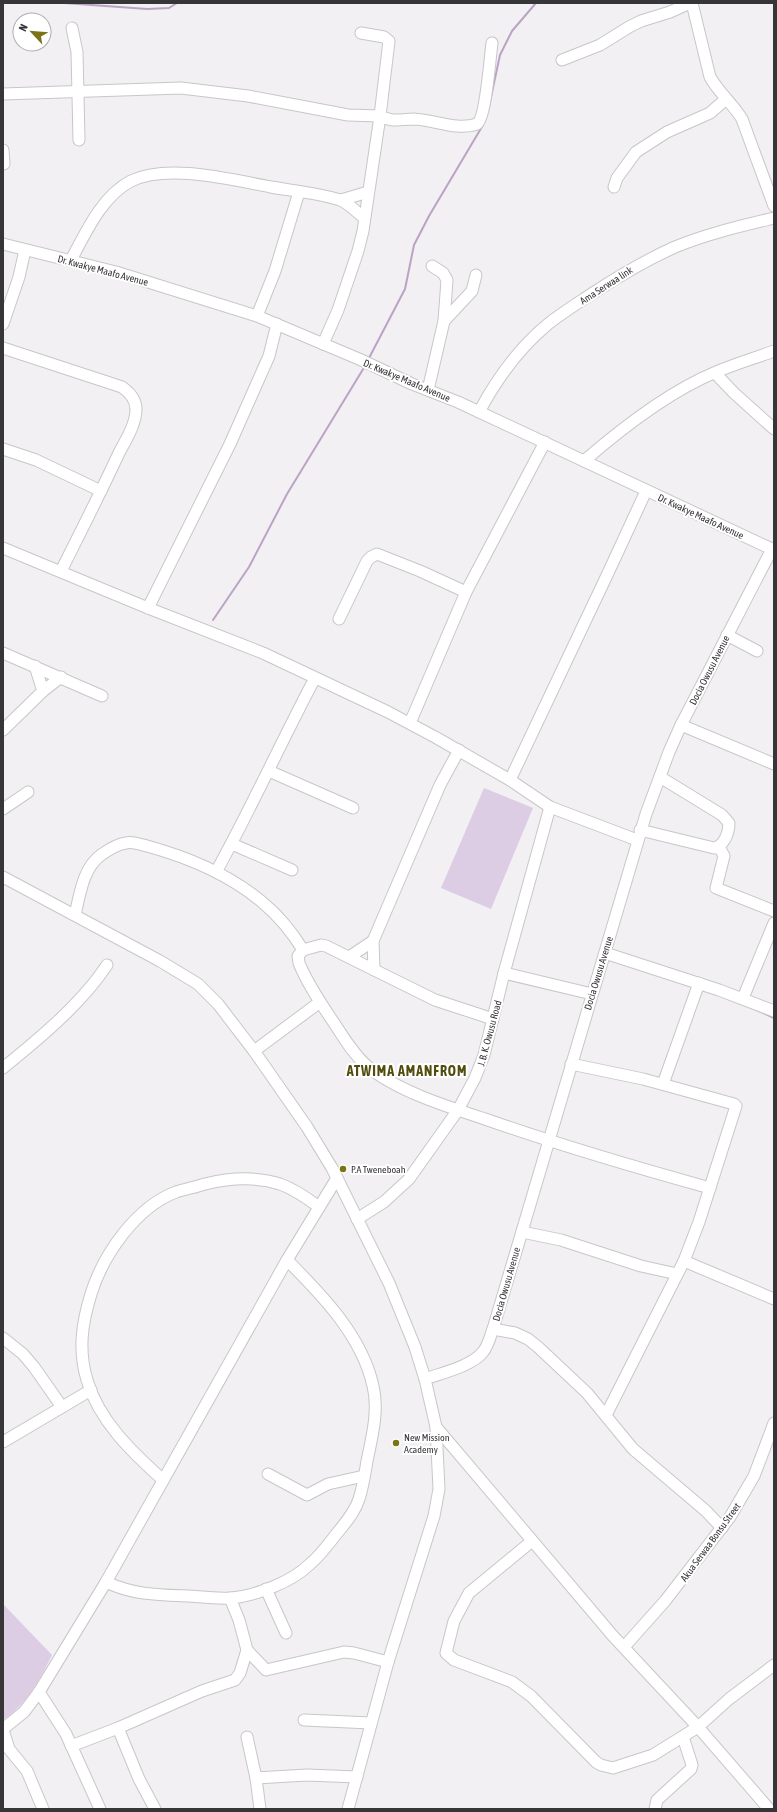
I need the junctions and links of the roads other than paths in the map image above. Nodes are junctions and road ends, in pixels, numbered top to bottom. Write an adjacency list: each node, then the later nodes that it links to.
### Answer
1 (691, 3): 5 (street); 8 (street)
2 (72, 28): 6 (street)
3 (361, 33): 9 (street)
4 (492, 43): 9 (street)
5 (562, 60)
6 (79, 90): 7 (street); 9 (street); 10 (street)
7 (3, 94)
8 (726, 99): 13 (street); 17 (street)
9 (380, 116): 15 (street)
10 (79, 140)
11 (3, 150): 12 (street)
12 (4, 164)
13 (614, 187)
14 (299, 192): 16 (street); 22 (street); 25 (street)
15 (368, 192): 16 (street); 18 (street)
16 (341, 200): 18 (street)
17 (774, 206)
18 (364, 218): 29 (street)
19 (774, 218): 34 (street, Ama Serwaa link)
20 (3, 244): 21 (street, Dr. Kwakye Maafo Avenue)
21 (25, 250): 22 (street, Dr. Kwakye Maafo Avenue); 27 (street)
22 (71, 260): 25 (street, Dr. Kwakye Maafo Avenue)
23 (432, 266): 26 (street)
24 (476, 276): 26 (street)
25 (257, 316): 28 (street, Dr. Kwakye Maafo Avenue)
26 (444, 321): 33 (street)
27 (3, 324)
28 (277, 324): 29 (street, Dr. Kwakye Maafo Avenue); 45 (street)
29 (323, 344): 33 (street, Dr. Kwakye Maafo Avenue)
30 (3, 348): 39 (street)
31 (774, 352): 32 (street)
32 (715, 372): 35 (street); 38 (street)
33 (428, 390): 34 (street, Dr. Kwakye Maafo Avenue)
34 (479, 412): 36 (street, Dr. Kwakye Maafo Avenue)
35 (774, 429)
36 (545, 442): 38 (street, Dr. Kwakye Maafo Avenue); 44 (street)
37 (3, 449): 39 (street)
38 (584, 461): 40 (street, Dr. Kwakye Maafo Avenue)
39 (101, 491): 43 (street)
40 (646, 491): 42 (street, Dr. Kwakye Maafo Avenue); 62 (street)
41 (3, 548): 43 (street)
42 (773, 549): 47 (street, Docia Owusu Avenue)
43 (61, 572): 45 (street)
44 (466, 592): 46 (street); 55 (street)
45 (148, 608): 52 (street)
46 (339, 619)
47 (727, 635): 48 (street); 56 (street, Docia Owusu Avenue)
48 (757, 651)
49 (3, 652): 50 (street)
50 (35, 666): 51 (street); 53 (street)
51 (60, 677): 53 (street); 54 (street)
52 (315, 678): 55 (street); 60 (street)
53 (43, 691): 57 (street)
54 (102, 696)
55 (410, 723): 58 (street)
56 (680, 725): 59 (street); 61 (street, Docia Owusu Avenue)
57 (3, 730)
58 (458, 750): 62 (street); 76 (street)
59 (774, 764)
60 (269, 771): 65 (street); 68 (street)
61 (660, 777): 67 (street, Docia Owusu Avenue); 69 (street)
62 (510, 780): 64 (street)
63 (28, 792): 66 (street)
64 (550, 807): 67 (street); 82 (street, J. B. K. Owusu Road)
65 (353, 808)
66 (3, 809)
67 (639, 835): 69 (street); 78 (street, Docia Owusu Avenue)
68 (232, 844): 70 (street); 71 (street)
69 (720, 846): 73 (street)
70 (292, 870)
71 (216, 872): 74 (street); 77 (street)
72 (3, 877): 74 (street)
73 (774, 911)
74 (75, 915): 89 (street)
75 (774, 922): 85 (street)
76 (373, 941): 79 (street); 81 (street)
77 (303, 950): 79 (street); 86 (street)
78 (605, 953): 83 (street); 84 (street, Docia Owusu Avenue)
79 (349, 957): 81 (street)
80 (107, 965): 91 (street)
81 (374, 970): 88 (street)
82 (504, 973): 84 (street); 88 (street, J. B. K. Owusu Road)
83 (699, 983): 85 (street); 92 (street)
84 (592, 994): 90 (street, Docia Owusu Avenue)
85 (743, 998): 87 (street)
86 (320, 1002): 89 (street); 93 (street)
87 (774, 1011)
88 (493, 1019): 93 (street, J. B. K. Owusu Road)
89 (254, 1051): 95 (street)
90 (571, 1064): 92 (street); 94 (street, Docia Owusu Avenue)
91 (3, 1068)
92 (663, 1084): 96 (street)
93 (458, 1110): 94 (street); 98 (street, J. B. K. Owusu Road)
94 (549, 1141): 96 (street); 99 (street, Docia Owusu Avenue)
95 (337, 1178): 97 (street); 98 (street)
96 (710, 1188): 101 (street)
97 (319, 1206): 100 (street); 107 (street)
98 (357, 1219): 106 (street)
99 (522, 1232): 102 (street); 104 (street, Docia Owusu Avenue)
100 (287, 1260): 114 (street); 115 (street)
101 (684, 1261): 102 (street); 103 (street)
102 (677, 1274): 109 (street)
103 (774, 1299)
104 (493, 1329): 106 (street, Docia Owusu Avenue); 109 (street)
105 (3, 1338): 108 (street)
106 (425, 1379): 111 (street)
107 (91, 1390): 108 (street); 115 (street)
108 (62, 1407): 112 (street)
109 (606, 1415): 116 (street)
110 (774, 1423): 116 (street, Akua Serwaa Bonsu Street)
111 (436, 1427): 117 (street); 124 (street)
112 (3, 1442)
113 (268, 1474): 114 (street)
114 (364, 1476): 119 (street)
115 (163, 1480): 118 (street)
116 (722, 1528): 122 (street, Akua Serwaa Bonsu Street)
117 (532, 1541): 122 (street); 133 (street)
118 (106, 1582): 120 (street); 126 (street)
119 (266, 1589): 120 (street); 121 (street)
120 (230, 1598): 123 (street)
121 (286, 1633)
122 (624, 1647): 129 (street)
123 (247, 1650): 124 (street); 130 (street)
124 (388, 1662): 128 (street)
125 (774, 1665): 129 (street)
126 (39, 1692): 131 (street); 134 (street)
127 (304, 1720): 128 (street)
128 (371, 1723): 135 (street)
129 (698, 1727): 133 (street); 143 (street)
130 (118, 1728): 134 (street); 139 (street)
131 (3, 1730): 137 (street)
132 (247, 1737): 136 (street)
133 (682, 1737): 142 (street)
134 (71, 1746): 138 (street)
135 (357, 1777): 136 (street); 141 (street)
136 (256, 1778): 140 (street)
137 (43, 1809)
138 (100, 1809)
139 (155, 1809)
140 (260, 1809)
141 (348, 1809)
142 (655, 1809)
143 (769, 1809)

